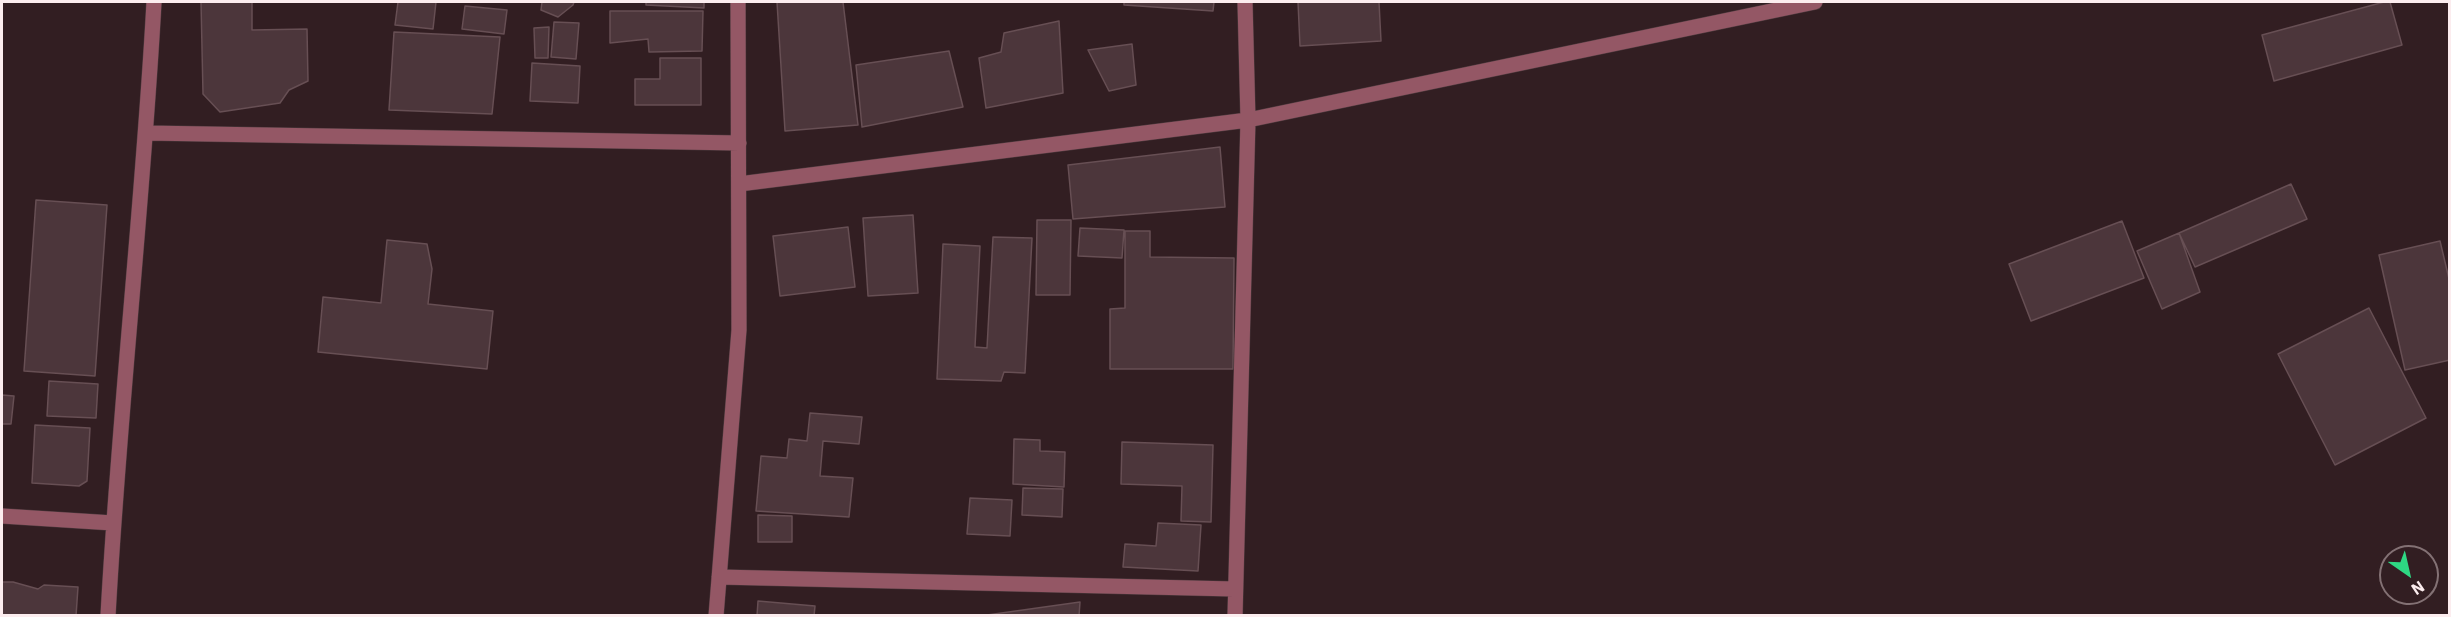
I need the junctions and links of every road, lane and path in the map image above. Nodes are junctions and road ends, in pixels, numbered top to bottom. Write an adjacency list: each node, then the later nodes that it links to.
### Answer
1 (154, 2): 6 (street)
2 (738, 2): 7 (street)
3 (1245, 2): 5 (street)
4 (1815, 2): 5 (street)
5 (1248, 120): 8 (street); 12 (street)
6 (147, 133): 7 (street); 10 (street)
7 (739, 143): 8 (street)
8 (739, 184): 11 (street)
9 (2, 516): 10 (street)
10 (113, 523): 13 (street)
11 (720, 577): 12 (street); 14 (street)
12 (1234, 589): 15 (street)
13 (108, 615)
14 (716, 615)
15 (1235, 615)

